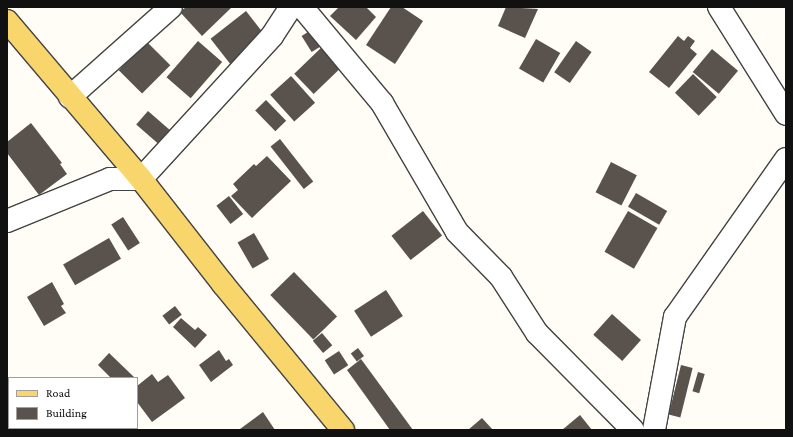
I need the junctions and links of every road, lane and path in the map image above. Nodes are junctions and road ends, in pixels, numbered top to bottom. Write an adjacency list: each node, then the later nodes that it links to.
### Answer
1 (171, 7): 6 (street)
2 (292, 7): 9 (street)
3 (302, 7): 14 (street)
4 (719, 7): 7 (street)
5 (7, 21): 6 (main road)
6 (70, 97): 9 (main road)
7 (786, 114)
8 (786, 159): 11 (street)
9 (142, 179): 12 (street); 13 (main road)
10 (786, 187): 11 (street)
11 (756, 200): 15 (street)
12 (7, 221)
13 (343, 430)
14 (633, 430)
15 (654, 430)

